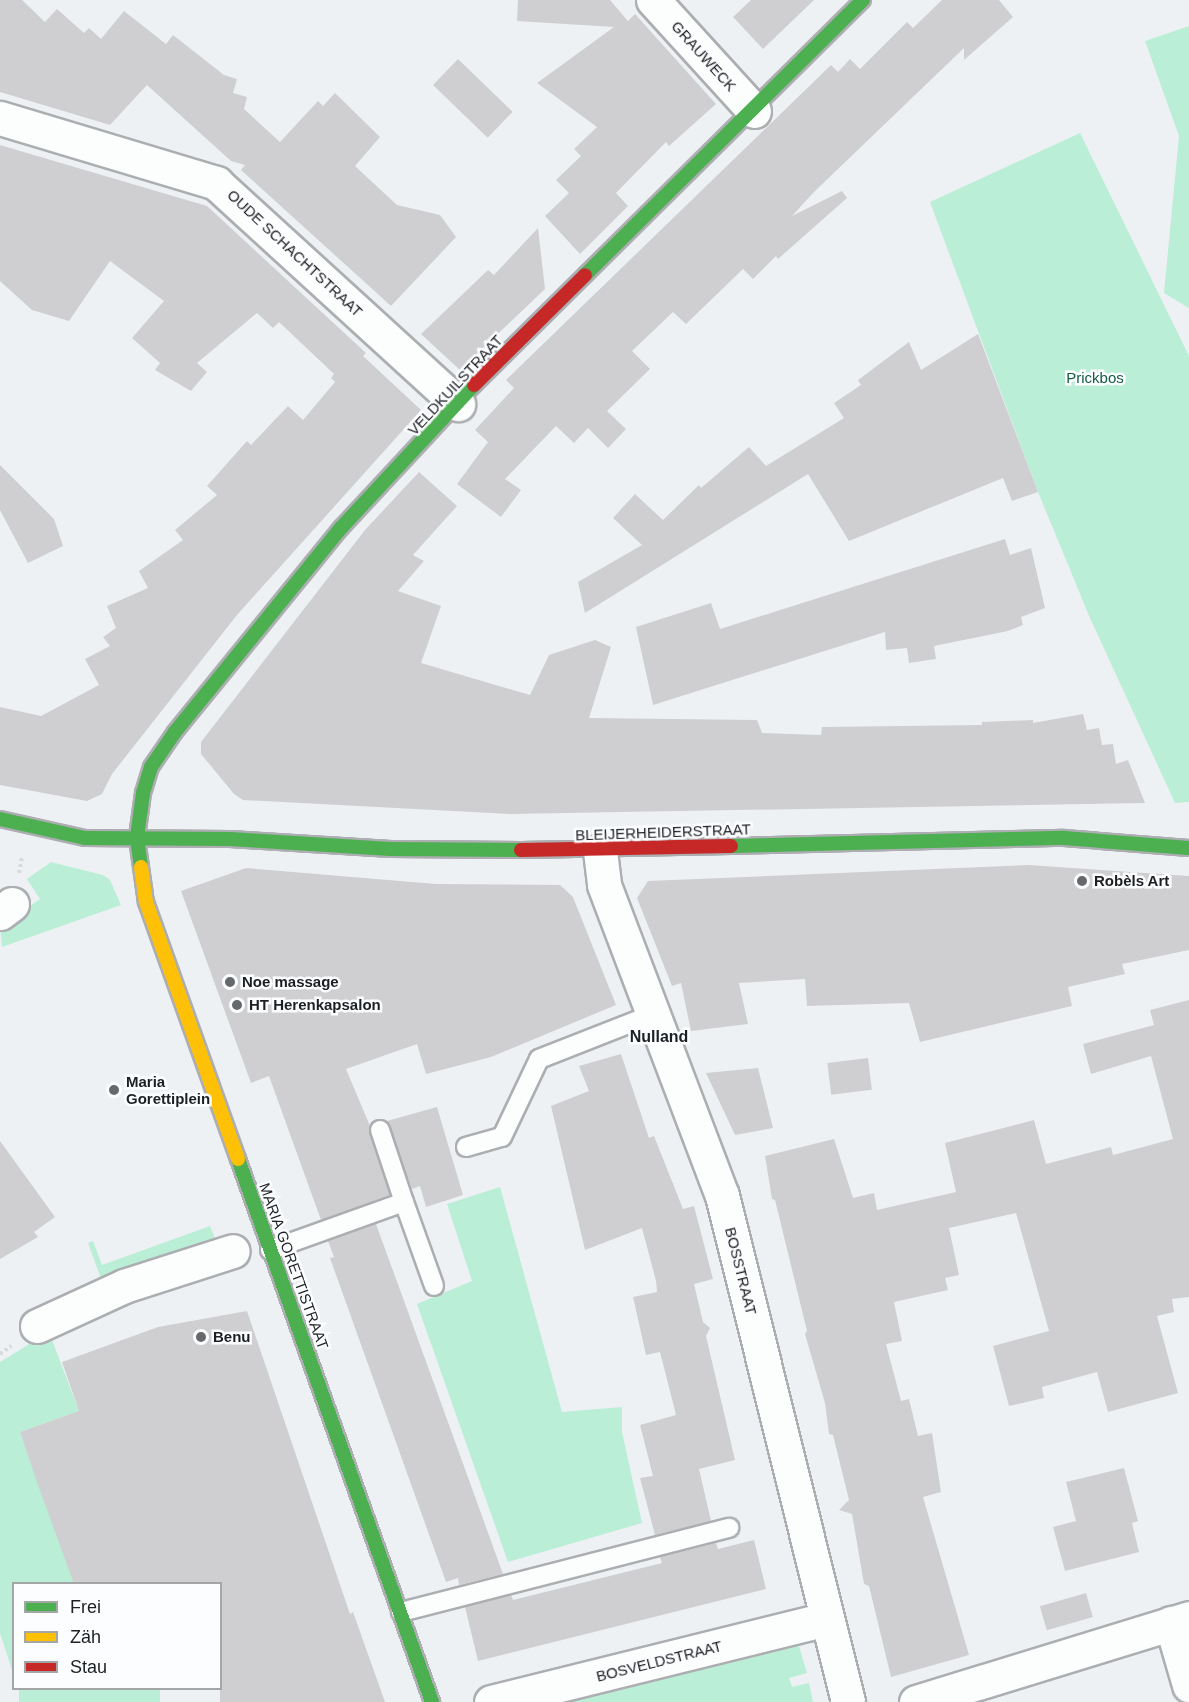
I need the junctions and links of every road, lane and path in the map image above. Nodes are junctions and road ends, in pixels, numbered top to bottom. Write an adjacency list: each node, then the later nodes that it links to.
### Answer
1 (653, 0): 3 (street, GRAUWECK)
2 (863, 0): 3 (street, VELDKUILSTRAAT)
3 (754, 111): 5 (street, VELDKUILSTRAAT)
4 (0, 118): 5 (street, OUDE SCHACHTSTRAAT)
5 (458, 404): 8 (street, VELDKUILSTRAAT)
6 (0, 819): 7 (street, BLEIJERHEIDERSTRAAT)
7 (29, 827): 8 (street, BLEIJERHEIDERSTRAAT); 11 (path)
8 (137, 837): 10 (street, BLEIJERHEIDERSTRAAT); 16 (street, MARIA GORETTISTRAAT)
9 (1189, 848): 10 (street, BLEIJERHEIDERSTRAAT)
10 (600, 851): 12 (street, BOSSTRAAT)
11 (6, 909)
12 (651, 1015): 14 (lane); 22 (street, BOSSTRAAT)
13 (380, 1130): 15 (lane)
14 (466, 1147)
15 (404, 1202): 16 (lane); 18 (lane)
16 (270, 1250): 21 (street, MARIA GORETTISTRAAT)
17 (233, 1251): 19 (street)
18 (434, 1286)
19 (37, 1326)
20 (729, 1528): 21 (lane)
21 (400, 1612): 25 (street, MARIA GORETTISTRAAT)
22 (827, 1619): 26 (street, BOSVELDSTRAAT); 27 (street, BOSSTRAAT)
23 (1180, 1621): 24 (street); 28 (street)
24 (1189, 1685)
25 (432, 1702)
26 (491, 1702)
27 (848, 1702)
28 (916, 1702)

